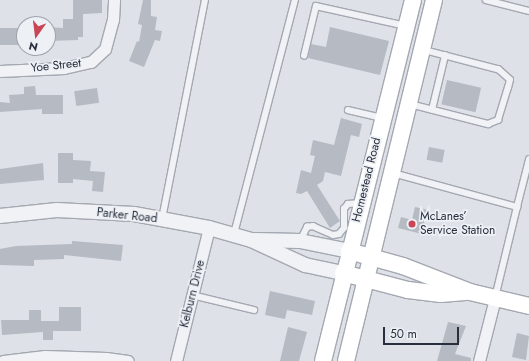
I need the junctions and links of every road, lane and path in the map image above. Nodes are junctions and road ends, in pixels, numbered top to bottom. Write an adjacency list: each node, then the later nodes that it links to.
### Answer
1 (114, 0): 12 (street, Yoe Street)
2 (205, 0): 22 (lane)
3 (295, 0): 24 (lane)
4 (412, 0): 8 (main road, Homestead Road)
5 (434, 0): 9 (main road, Homestead Road)
6 (486, 0): 7 (lane)
7 (529, 11)
8 (406, 26): 10 (lane); 16 (main road, Homestead Road)
9 (422, 50): 11 (lane); 13 (main road, Homestead Road)
10 (304, 56)
11 (445, 56): 15 (lane); 15 (lane)
12 (0, 71)
13 (409, 104): 15 (lane); 18 (main road, Homestead Road)
14 (348, 110): 16 (lane)
15 (432, 110)
16 (383, 118): 19 (main road, Homestead Road)
17 (529, 160): 20 (lane)
18 (392, 173): 20 (lane); 28 (main road, Homestead Road)
19 (362, 203): 26 (lane); 27 (main road, Homestead Road)
20 (517, 207): 33 (lane)
21 (0, 216): 22 (street, Parker Road)
22 (162, 219): 23 (street, Parker Road)
23 (209, 228): 24 (street, Parker Road); 32 (street, Kelburn Drive)
24 (233, 235): 25 (street, Parker Road)
25 (251, 240): 26 (street, Parker Road); 29 (street, Parker Road)
26 (300, 241): 27 (street, Parker Road)
27 (349, 251): 28 (main road, Parker Road); 29 (main road, Homestead Road)
28 (372, 257): 30 (main road, Homestead Road); 31 (main road, Parker Road)
29 (343, 273): 30 (main road, Parker Road); 39 (main road, Homestead Road)
30 (366, 281): 31 (main road, Parker Road); 40 (main road, Homestead Road)
31 (470, 292): 33 (main road, Parker Road)
32 (192, 295): 35 (lane); 38 (street, Kelburn Drive)
33 (495, 298): 34 (main road, Parker Road); 41 (street)
34 (529, 306)
35 (254, 310)
36 (3, 361): 37 (street)
37 (128, 361)
38 (176, 361)
39 (323, 361)
40 (346, 361)
41 (479, 361)

